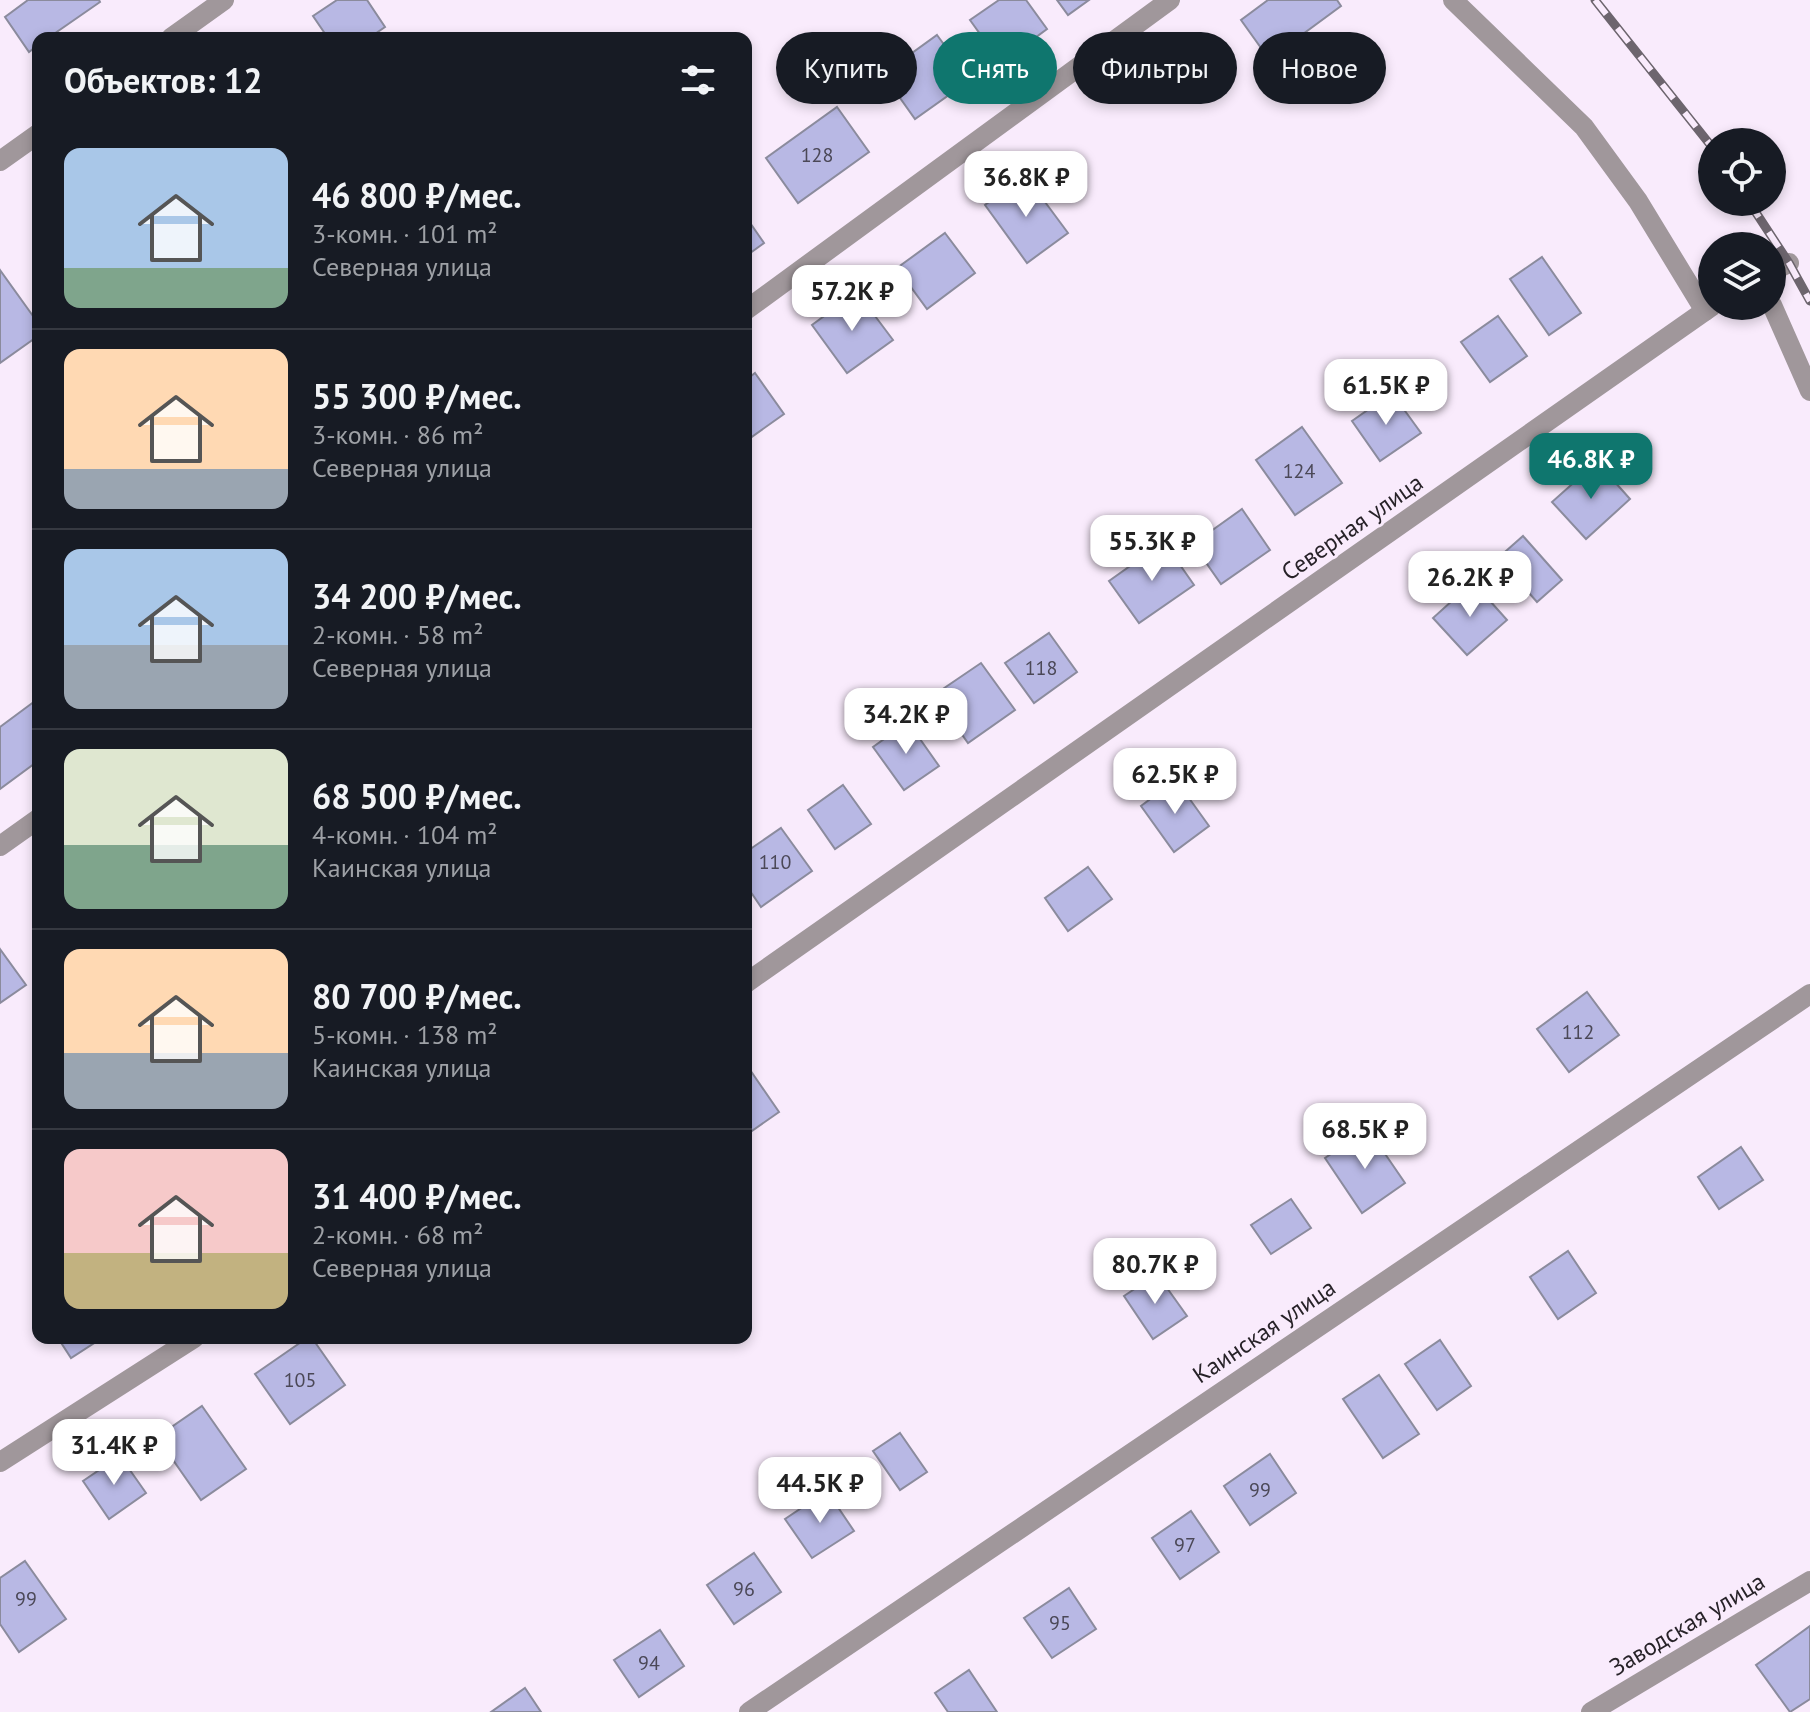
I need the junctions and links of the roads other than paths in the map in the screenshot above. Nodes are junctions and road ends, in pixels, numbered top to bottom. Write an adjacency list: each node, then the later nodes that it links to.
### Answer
1 (224, 0): 4 (street)
2 (1170, 0): 8 (street)
3 (1453, 0): 7 (street)
4 (179, 32)
5 (32, 138): 6 (street)
6 (0, 161)
7 (1698, 291)
8 (752, 306)
9 (1698, 316): 14 (street, Северная улица)
10 (1779, 320): 11 (street)
11 (1810, 391)
12 (32, 823): 13 (street)
13 (0, 846)
14 (752, 979)
15 (1810, 994): 19 (street, Каинская улица)
16 (185, 1344): 17 (street)
17 (0, 1462)
18 (1810, 1581): 20 (street, Заводская улица)
19 (749, 1712)
20 (1591, 1712)

